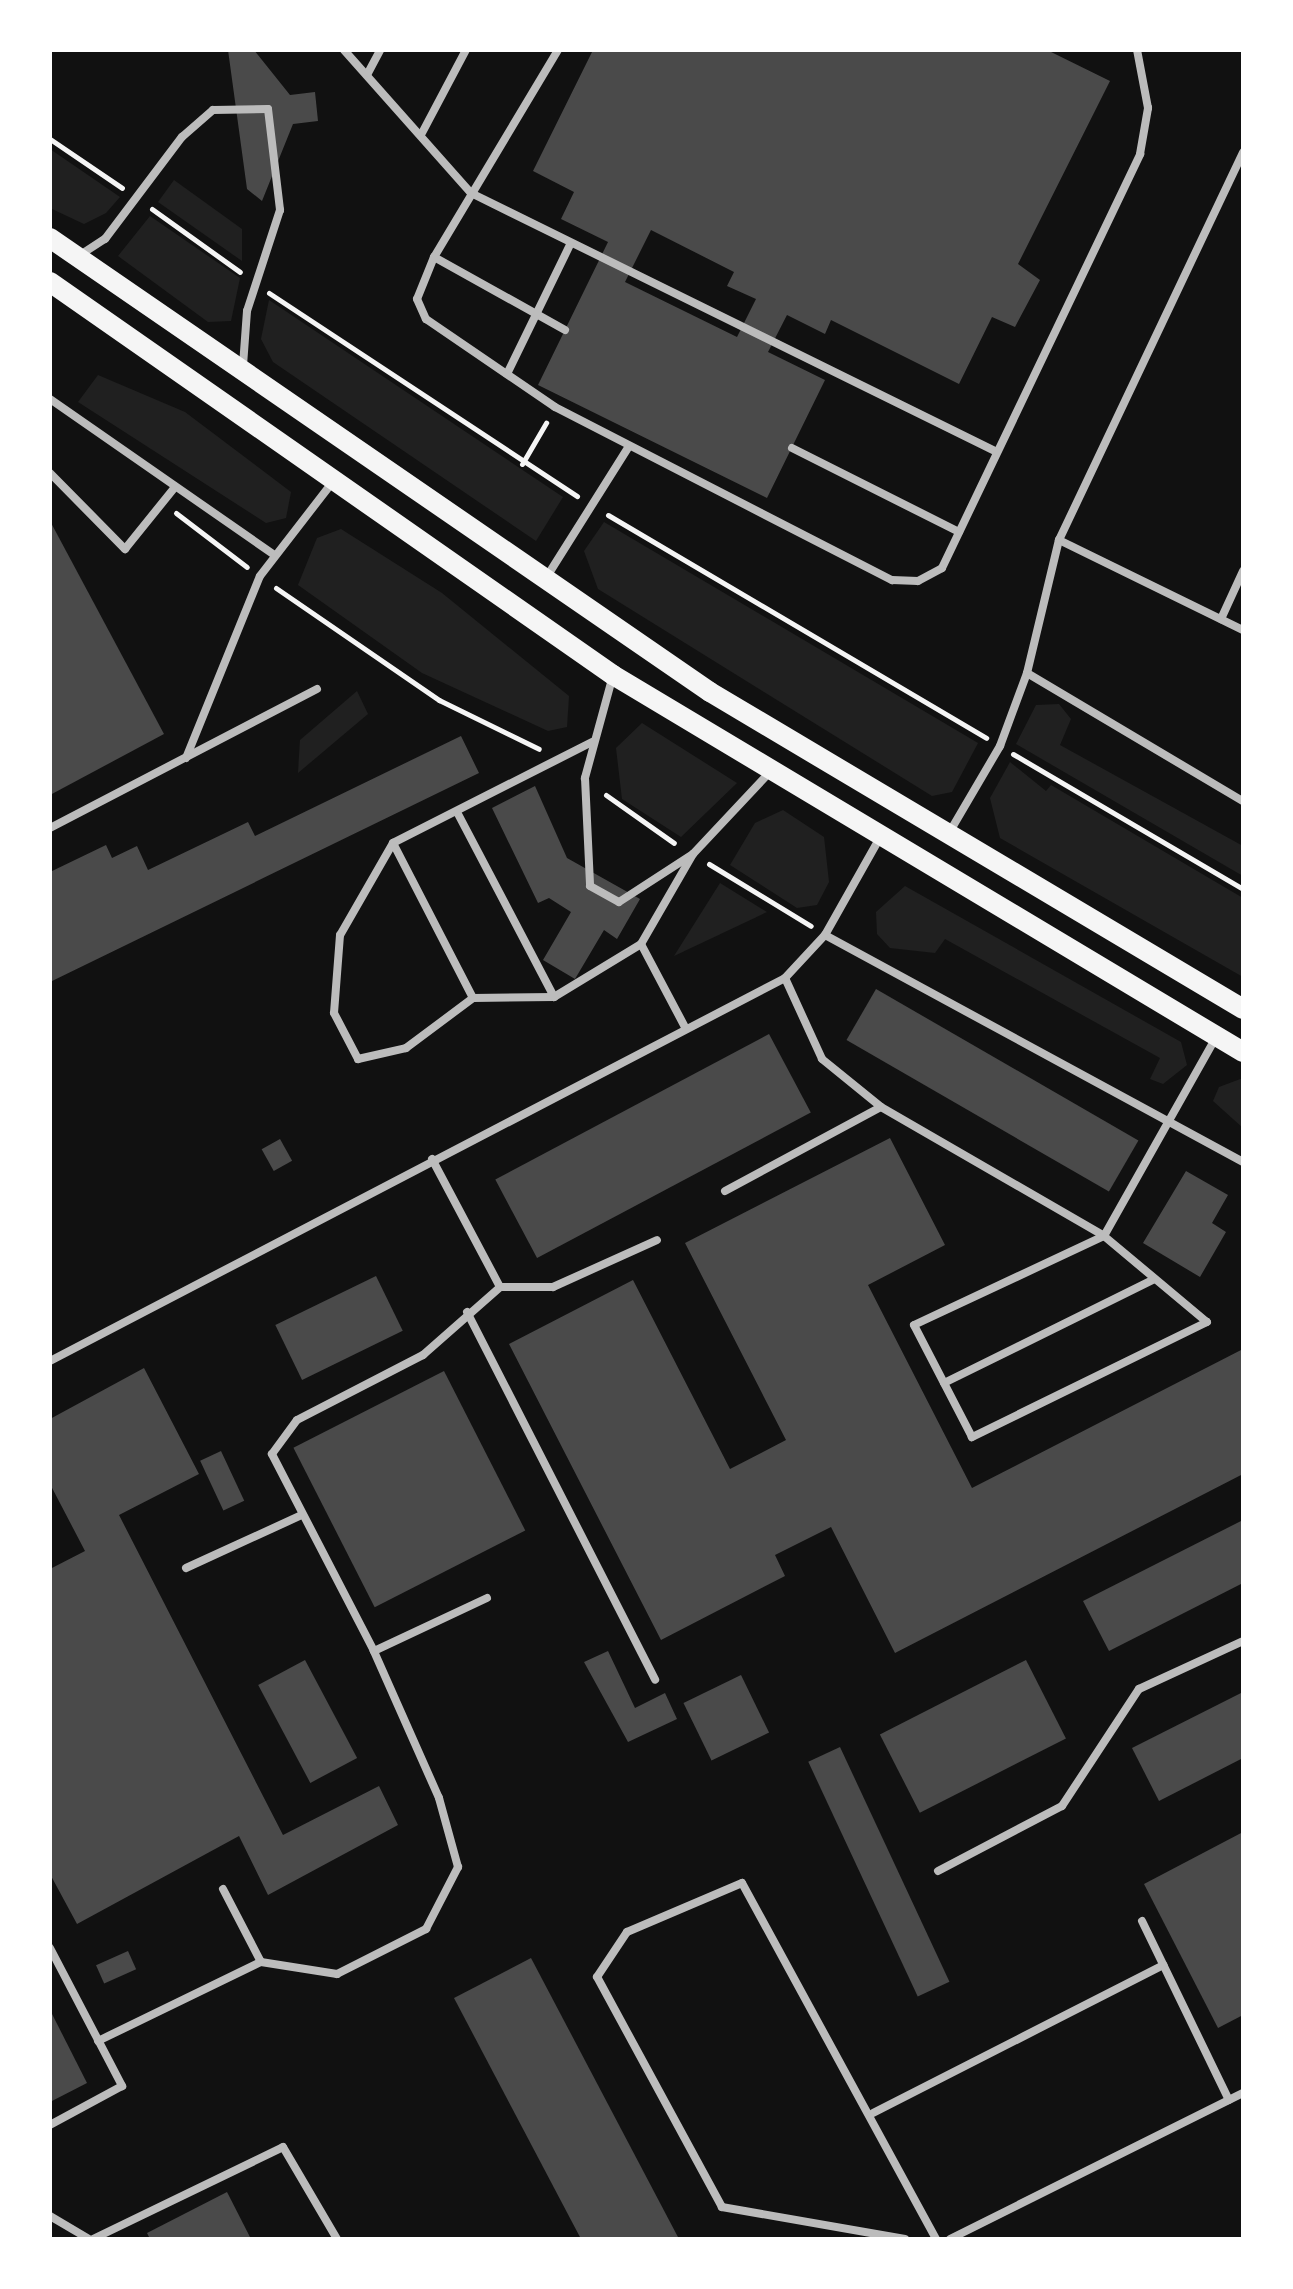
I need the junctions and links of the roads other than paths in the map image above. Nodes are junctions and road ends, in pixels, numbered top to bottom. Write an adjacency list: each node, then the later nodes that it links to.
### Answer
1 (344, 50): 6 (lane)
2 (380, 50): 6 (lane)
3 (466, 50): 7 (lane)
4 (558, 50): 9 (lane)
5 (1137, 50): 22 (lane)
6 (368, 72): 7 (lane)
7 (422, 133): 9 (lane)
8 (1243, 152): 27 (lane)
9 (471, 193): 11 (lane); 12 (lane)
10 (50, 238): 13 (main road)
11 (570, 246): 15 (lane); 22 (lane)
12 (434, 257): 15 (lane); 17 (lane)
13 (77, 258): 18 (main road); 18 (lane)
14 (50, 282): 24 (main road)
15 (534, 314): 16 (lane); 17 (lane)
16 (564, 330)
17 (507, 374): 20 (lane)
18 (242, 375): 30 (main road)
19 (50, 399): 25 (lane)
20 (630, 446): 26 (lane); 30 (lane)
21 (792, 448): 26 (lane)
22 (997, 452): 26 (lane)
23 (50, 474): 25 (lane)
24 (331, 484): 28 (lane); 34 (main road)
25 (175, 487): 28 (lane)
26 (959, 532)
27 (1059, 540): 31 (lane); 33 (lane)
28 (273, 554): 37 (lane)
29 (1243, 571): 31 (lane)
30 (543, 583): 42 (main road)
31 (1221, 620): 32 (lane)
32 (1243, 630)
33 (1028, 672): 39 (lane); 42 (lane)
34 (613, 675): 36 (lane); 38 (main road)
35 (317, 689): 37 (lane)
36 (592, 742): 40 (lane); 45 (lane)
37 (186, 758): 41 (lane)
38 (770, 773): 43 (main road); 45 (lane)
39 (1243, 800)
40 (456, 812): 44 (lane); 49 (lane)
41 (50, 828)
42 (947, 837): 51 (main road)
43 (879, 840): 46 (lane); 53 (main road)
44 (393, 843): 50 (lane); 50 (lane)
45 (693, 854): 47 (lane)
46 (825, 935): 48 (lane); 56 (lane)
47 (641, 944): 49 (lane); 52 (lane)
48 (786, 978): 52 (lane); 55 (lane)
49 (554, 997): 50 (lane)
50 (474, 998)
51 (1243, 1008)
52 (686, 1028): 57 (lane)
53 (1216, 1037): 54 (main road); 56 (lane)
54 (1243, 1052)
55 (881, 1107): 59 (lane); 60 (lane)
56 (1167, 1122): 58 (lane); 60 (lane)
57 (432, 1159): 63 (lane); 65 (lane)
58 (1243, 1162)
59 (725, 1191)
60 (1104, 1236): 62 (lane); 66 (lane)
61 (658, 1240): 63 (lane)
62 (1154, 1279): 66 (lane); 66 (lane)
63 (500, 1288): 64 (lane)
64 (466, 1312): 67 (lane); 72 (lane)
65 (50, 1361)
66 (944, 1383)
67 (302, 1515): 68 (lane); 71 (lane)
68 (186, 1568)
69 (487, 1598): 71 (lane)
70 (1243, 1641): 73 (lane)
71 (374, 1651): 77 (lane)
72 (655, 1680)
73 (938, 1871)
74 (223, 1889): 77 (lane)
75 (1142, 1921): 78 (lane)
76 (50, 1948): 79 (lane)
77 (261, 1962): 79 (lane)
78 (1164, 1965): 81 (lane); 82 (lane)
79 (98, 2041): 83 (lane)
80 (1243, 2093): 81 (lane)
81 (1229, 2100): 89 (lane)
82 (873, 2113): 87 (lane); 88 (lane)
83 (50, 2125)
84 (50, 2216): 85 (lane)
85 (91, 2239): 86 (lane)
86 (337, 2239)
87 (905, 2239)
88 (936, 2239)
89 (950, 2239)

